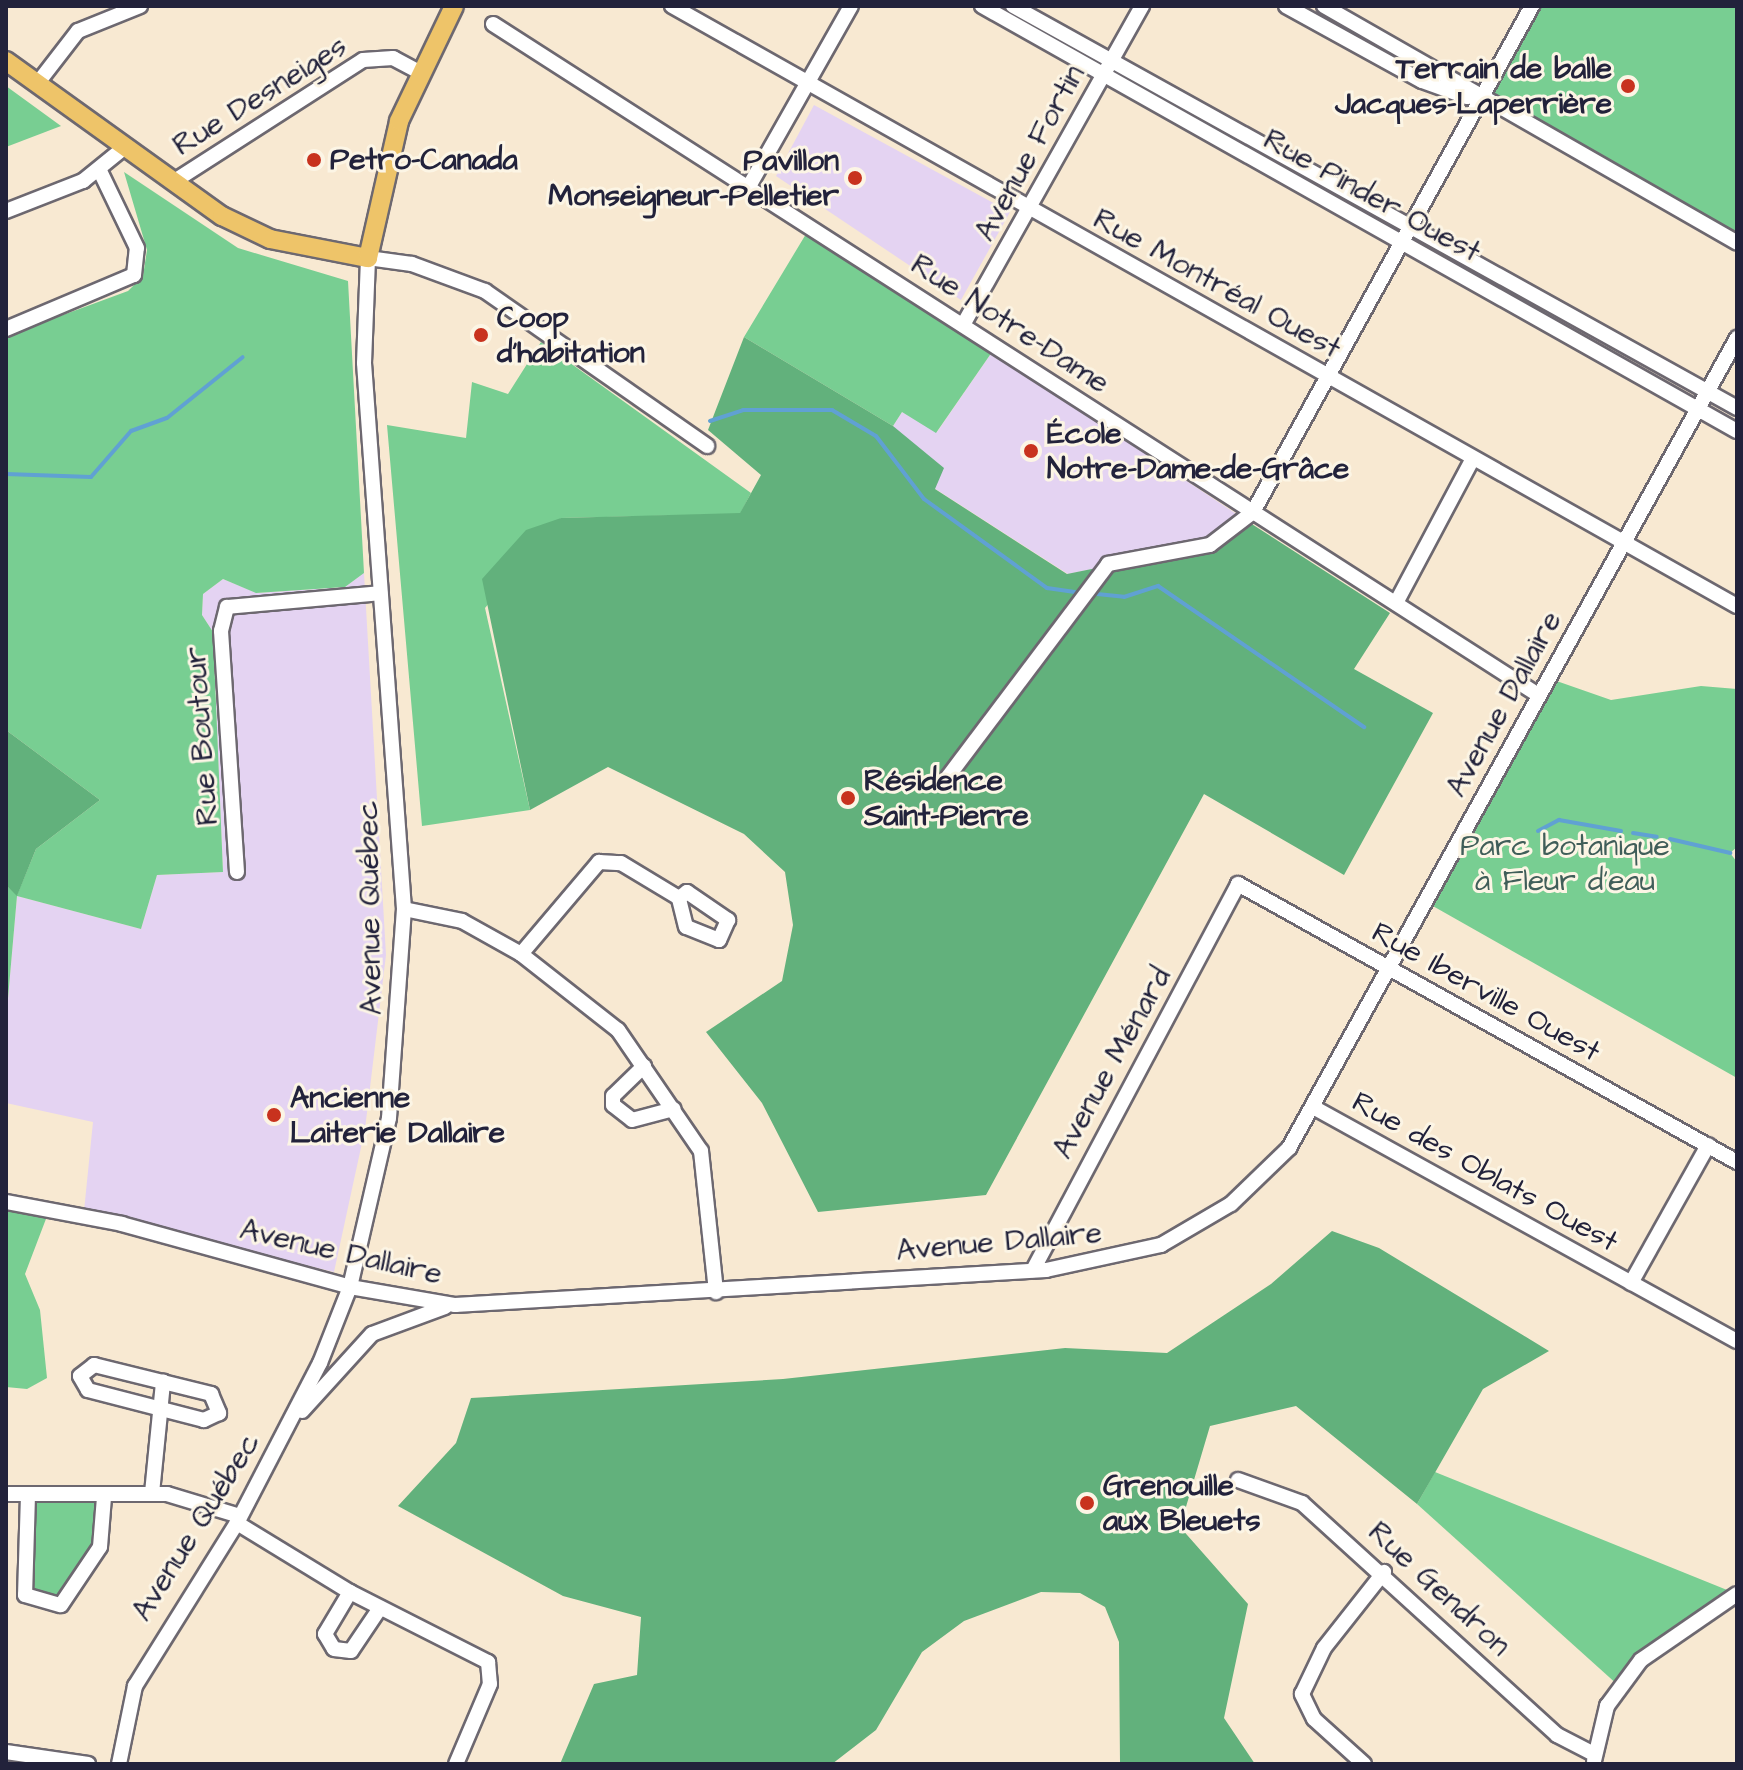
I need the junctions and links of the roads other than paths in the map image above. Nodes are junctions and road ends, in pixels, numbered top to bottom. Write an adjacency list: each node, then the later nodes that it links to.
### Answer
1 (140, 6): 17 (street)
2 (454, 6): 14 (main road, Avenue Québec)
3 (672, 6): 16 (street, Rue Montréal Ouest)
4 (851, 6): 16 (street)
5 (982, 6): 15 (street, Rue Pinder Ouest)
6 (1013, 6): 12 (street, Rue Pinder Ouest)
7 (1142, 6): 12 (street, Avenue Fortin)
8 (1286, 6): 18 (street)
9 (1324, 6): 18 (street)
10 (1532, 6): 18 (street)
11 (493, 24): 22 (street, Rue Notre-Dame)
12 (1112, 60): 15 (street, Avenue Fortin); 25 (street, Rue Pinder Ouest)
13 (6, 61): 17 (main road)
14 (419, 72): 21 (street, Rue Desneiges); 28 (main road, Avenue Québec)
15 (1103, 75): 23 (street, Avenue Fortin); 26 (street, Rue Pinder Ouest)
16 (808, 83): 22 (street); 23 (street, Rue Montréal Ouest)
17 (37, 84): 19 (main road)
18 (1480, 101): 25 (street); 27 (street)
19 (125, 147): 20 (street); 21 (main road)
20 (100, 171): 24 (street); 30 (street)
21 (173, 182): 28 (main road)
22 (748, 188): 29 (street, Rue Notre-Dame)
23 (1029, 207): 29 (street, Avenue Fortin); 32 (street, Rue Montréal Ouest)
24 (6, 211)
25 (1411, 227): 26 (street); 33 (street, Rue Pinder Ouest)
26 (1402, 243): 32 (street); 35 (street, Rue Pinder Ouest)
27 (1737, 243)
28 (368, 258): 37 (street); 41 (street, Avenue Québec)
29 (963, 325): 39 (street, Rue Notre-Dame)
30 (6, 329)
31 (1737, 338): 33 (street, Avenue Dallaire)
32 (1328, 376): 38 (street, Rue Montréal Ouest); 39 (street)
33 (1707, 391): 34 (street, Rue Pinder Ouest); 35 (street, Avenue Dallaire)
34 (1737, 408)
35 (1697, 409): 36 (street, Rue Pinder Ouest); 40 (street, Avenue Dallaire)
36 (1737, 431)
37 (707, 446)
38 (1473, 458): 40 (street, Rue Montréal Ouest); 42 (street)
39 (1253, 512): 42 (street, Rue Notre-Dame); 45 (street)
40 (1623, 542): 43 (street, Rue Montréal Ouest); 44 (street, Avenue Dallaire)
41 (380, 593): 46 (street, Rue Boutour); 49 (street, Avenue Québec)
42 (1396, 603): 44 (street, Rue Notre-Dame)
43 (1737, 606)
44 (1538, 695): 51 (street, Avenue Dallaire)
45 (947, 778)
46 (237, 872)
47 (1238, 884): 51 (street, Rue Iberville Ouest); 58 (street, Avenue Ménard)
48 (679, 898): 50 (street)
49 (404, 909): 50 (street); 60 (street, Avenue Québec)
50 (521, 954): 52 (street)
51 (1389, 967): 53 (street, Avenue Dallaire); 55 (street, Rue Iberville Ouest)
52 (644, 1066): 54 (street); 54 (street)
53 (1313, 1107): 58 (street, Avenue Dallaire); 59 (street, Rue des Oblats Ouest)
54 (674, 1109): 61 (street)
55 (1708, 1145): 56 (street, Rue Iberville Ouest); 59 (street)
56 (1737, 1162)
57 (6, 1202): 60 (street, Avenue Dallaire)
58 (1033, 1270): 61 (street, Avenue Dallaire)
59 (1631, 1283): 63 (street, Rue des Oblats Ouest)
60 (350, 1287): 62 (street, Avenue Dallaire); 66 (street, Avenue Québec)
61 (716, 1292): 62 (street, Avenue Dallaire)
62 (455, 1305): 66 (street)
63 (1737, 1341)
64 (163, 1382): 65 (street); 65 (street); 65 (street)
65 (160, 1409): 68 (street)
66 (296, 1417): 72 (street, Avenue Québec)
67 (1238, 1480): 73 (street, Rue Gendron)
68 (152, 1493): 71 (street); 72 (street)
69 (6, 1494): 70 (street)
70 (28, 1495): 71 (street); 71 (street)
71 (104, 1497)
72 (238, 1519): 74 (street); 80 (street, Avenue Québec)
73 (1384, 1572): 78 (street, Rue Gendron); 82 (street)
74 (350, 1592): 76 (street); 76 (street)
75 (1737, 1594): 78 (street)
76 (380, 1608): 81 (street)
77 (6, 1752): 79 (street)
78 (1594, 1759)
79 (88, 1764)
80 (119, 1764)
81 (456, 1764)
82 (1364, 1764)

